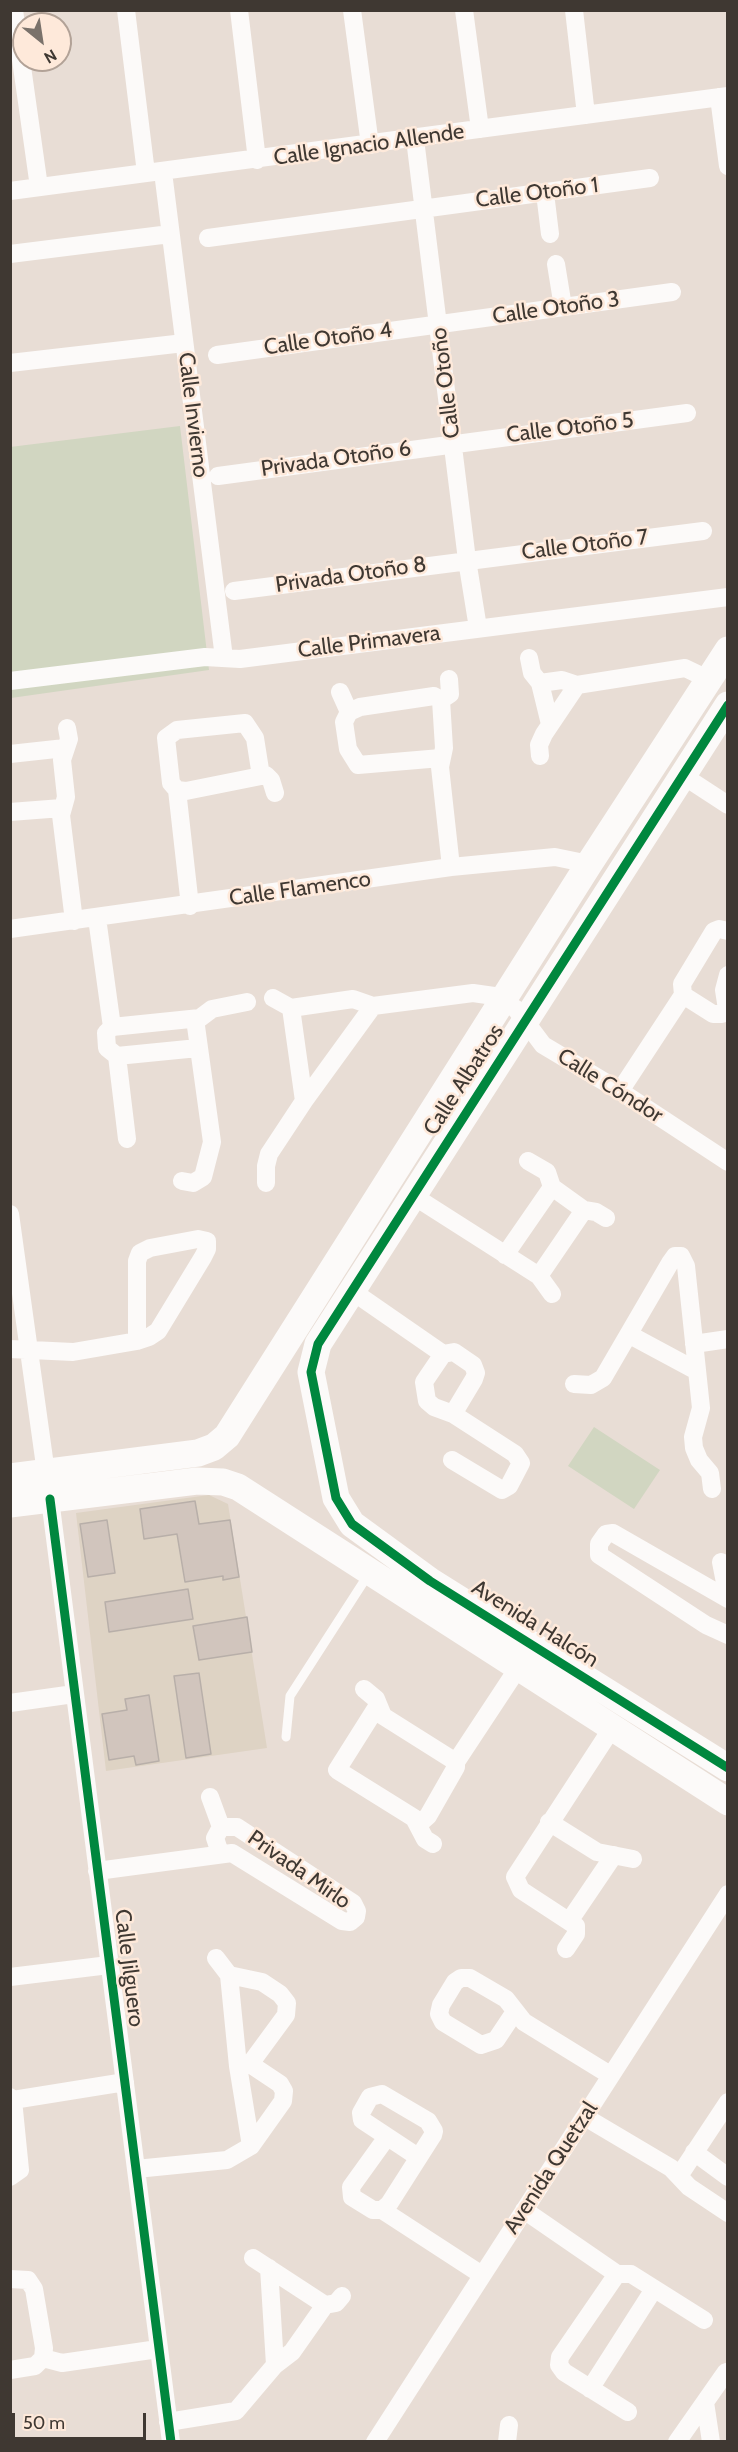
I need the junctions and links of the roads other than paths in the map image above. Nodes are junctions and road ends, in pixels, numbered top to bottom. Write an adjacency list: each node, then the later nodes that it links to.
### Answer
1 (14, 10): 16 (street)
2 (126, 10): 14 (street, Calle Invierno)
3 (239, 10): 12 (street)
4 (352, 10): 11 (street)
5 (464, 10): 9 (street)
6 (574, 10): 8 (street)
7 (723, 97): 8 (street, Calle Ignacio Allende); 13 (street)
8 (586, 115): 9 (street, Calle Ignacio Allende)
9 (480, 129): 10 (street, Calle Ignacio Allende)
10 (414, 138): 11 (street, Calle Ignacio Allende); 19 (street, Calle Otoño)
11 (370, 145): 12 (street, Calle Ignacio Allende)
12 (257, 160): 14 (street, Calle Ignacio Allende)
13 (728, 166)
14 (154, 173): 16 (street, Calle Ignacio Allende); 20 (street, Calle Invierno)
15 (650, 178): 18 (street, Calle Otoño 1)
16 (39, 187): 17 (street, Calle Ignacio Allende)
17 (10, 191)
18 (545, 193): 19 (street, Calle Otoño 1); 21 (street)
19 (425, 208): 22 (street, Calle Otoño 1); 27 (street, Calle Otoño)
20 (170, 234): 23 (street); 28 (street, Calle Invierno)
21 (550, 234)
22 (208, 238)
23 (10, 254)
24 (556, 264): 26 (street)
25 (672, 292): 26 (street, Calle Otoño 3)
26 (563, 307): 27 (street, Calle Otoño 3)
27 (439, 323): 29 (street, Calle Otoño 4); 32 (street, Calle Otoño)
28 (184, 343): 30 (street); 40 (street, Calle Invierno)
29 (217, 355)
30 (10, 363)
31 (687, 413): 32 (street, Calle Otoño 5)
32 (453, 442): 33 (street, Privada Otoño 6); 35 (street, Calle Otoño)
33 (218, 476)
34 (703, 531): 35 (street, Calle Otoño 7)
35 (467, 560): 36 (street, Privada Otoño 8); 38 (street, Calle Otoño)
36 (234, 591)
37 (728, 597): 38 (street, Calle Primavera)
38 (478, 628): 40 (street, Calle Primavera)
39 (728, 650): 42 (street, Calle Albatros)
40 (224, 658): 44 (street, Calle Primavera)
41 (530, 658): 45 (street)
42 (708, 679): 46 (street); 64 (street, Calle Albatros)
43 (449, 680): 48 (street)
44 (10, 681)
45 (540, 683): 46 (street); 51 (street)
46 (577, 685): 51 (street)
47 (340, 692): 50 (street)
48 (441, 700): 50 (street); 56 (street)
49 (728, 705): 57 (street, Calle Albatros)
50 (349, 712): 56 (street)
51 (550, 724): 55 (street)
52 (67, 728): 53 (street)
53 (65, 748): 54 (street); 62 (street)
54 (10, 754)
55 (540, 756)
56 (441, 758): 65 (street)
57 (682, 775): 61 (street); 79 (street, Calle Albatros)
58 (261, 776): 59 (street); 59 (street); 60 (street)
59 (177, 790): 66 (street)
60 (275, 793)
61 (728, 805)
62 (62, 808): 63 (street); 68 (street)
63 (10, 812)
64 (589, 864): 65 (street, Calle Flamenco); 74 (street, Calle Albatros)
65 (451, 867): 66 (street, Calle Flamenco)
66 (190, 906): 67 (street, Calle Flamenco)
67 (97, 918): 68 (street, Calle Flamenco); 80 (street)
68 (74, 921): 69 (street, Calle Flamenco)
69 (10, 929)
70 (728, 930): 72 (street)
71 (728, 975): 72 (street)
72 (683, 995): 83 (street)
73 (273, 998): 77 (street)
74 (503, 1001): 76 (street); 79 (street, Calle Cóndor); 107 (street, Calle Albatros)
75 (247, 1002): 78 (street)
76 (373, 1006): 77 (street); 84 (street)
77 (291, 1008): 84 (street)
78 (195, 1019): 80 (street); 81 (street)
79 (526, 1020): 83 (street, Calle Cóndor); 91 (street, Calle Albatros)
80 (112, 1027): 82 (street)
81 (198, 1048): 82 (street); 88 (street)
82 (117, 1056): 85 (street)
83 (620, 1091): 87 (street, Calle Cóndor)
84 (304, 1101): 89 (street)
85 (126, 1139)
86 (528, 1161): 90 (street)
87 (728, 1162)
88 (182, 1181)
89 (266, 1183)
90 (552, 1187): 92 (street); 95 (street)
91 (412, 1195): 95 (street); 97 (street, Calle Albatros)
92 (584, 1210): 94 (street); 96 (street)
93 (10, 1214): 104 (street, Calle Jilguero)
94 (606, 1218)
95 (505, 1255): 96 (street)
96 (539, 1276): 98 (street)
97 (352, 1291): 105 (street); 108 (street, Calle Albatros)
98 (552, 1294)
99 (630, 1335): 102 (street); 106 (street); 109 (street)
100 (728, 1339): 102 (street)
101 (137, 1341): 101 (street); 104 (street)
102 (694, 1344): 106 (street)
103 (10, 1349): 104 (street)
104 (29, 1349): 114 (street, Calle Jilguero)
105 (443, 1354): 110 (street); 110 (street)
106 (697, 1371): 116 (street)
107 (268, 1373): 108 (street); 111 (street, Calle Albatros)
108 (312, 1381): 117 (street, Calle Albatros)
109 (574, 1384)
110 (453, 1414): 112 (street)
111 (222, 1441): 114 (street, Avenida Halcón); 115 (street)
112 (452, 1460)
113 (10, 1477): 114 (street, Avenida Halcón)
114 (48, 1486): 115 (street, Avenida Halcón); 118 (street, Avenida Halcón); 126 (street, Calle Jilguero)
115 (238, 1487): 119 (street, Avenida Halcón)
116 (712, 1490)
117 (336, 1498): 119 (street); 131 (street, Avenida Halcón)
118 (10, 1504)
119 (300, 1527): 121 (street, Avenida Halcón)
120 (721, 1562): 122 (street)
121 (369, 1573): 124 (street, Avenida Halcón); 130 (lane)
122 (728, 1599): 123 (street)
123 (728, 1635)
124 (518, 1668): 129 (street, Avenida Halcón); 132 (street)
125 (364, 1689): 128 (street)
126 (74, 1694): 127 (street); 142 (street, Calle Jilguero)
127 (10, 1703)
128 (378, 1705): 132 (street); 136 (street)
129 (612, 1728): 134 (street, Avenida Halcón); 135 (street)
130 (286, 1737)
131 (724, 1761)
132 (456, 1762): 136 (street)
133 (210, 1797): 137 (street, Privada Mirlo)
134 (728, 1802)
135 (549, 1822): 140 (street); 144 (street)
136 (419, 1824): 138 (street)
137 (221, 1827): 139 (street, Privada Mirlo); 139 (street, Privada Mirlo)
138 (433, 1844)
139 (220, 1853): 142 (street, Privada Mirlo)
140 (614, 1855): 141 (street); 144 (street)
141 (633, 1859)
142 (97, 1871): 147 (street, Calle Jilguero)
143 (728, 1894): 152 (street, Avenida Quetzal)
144 (570, 1920): 145 (street)
145 (566, 1949)
146 (216, 1958): 148 (street)
147 (109, 1965): 149 (street); 153 (street, Calle Jilguero)
148 (229, 1975): 151 (street); 151 (street)
149 (10, 1977)
150 (514, 2013): 152 (street)
151 (244, 2065): 158 (street); 158 (street)
152 (610, 2075): 156 (street, Avenida Quetzal)
153 (125, 2082): 154 (street); 162 (street, Calle Jilguero)
154 (12, 2099): 163 (street)
155 (728, 2102): 159 (street)
156 (585, 2117): 164 (street); 166 (street, Avenida Quetzal)
157 (387, 2137): 160 (street); 160 (street); 165 (street)
158 (251, 2146): 162 (street)
159 (694, 2152): 161 (street); 164 (street)
160 (418, 2157): 165 (street)
161 (724, 2167)
162 (136, 2169): 177 (street, Calle Jilguero)
163 (14, 2175)
164 (679, 2176): 167 (street)
165 (382, 2210): 171 (street)
166 (524, 2210): 170 (street); 171 (street, Avenida Quetzal)
167 (728, 2213)
168 (253, 2258): 169 (street)
169 (270, 2268): 175 (street); 179 (street)
170 (617, 2274): 173 (street); 182 (street)
171 (482, 2275): 187 (street, Avenida Quetzal)
172 (10, 2279): 178 (street)
173 (654, 2289): 176 (street); 182 (street)
174 (342, 2296): 175 (street)
175 (325, 2305): 179 (street)
176 (704, 2320)
177 (158, 2349): 178 (street); 185 (street, Calle Jilguero)
178 (43, 2358): 180 (street)
179 (275, 2365): 185 (street)
180 (10, 2370)
181 (726, 2372): 183 (street)
182 (590, 2389): 184 (street)
183 (705, 2402): 188 (street); 189 (street)
184 (628, 2412)
185 (168, 2421): 186 (street, Calle Jilguero)
186 (171, 2442)
187 (375, 2442)
188 (678, 2442)
189 (711, 2442)

